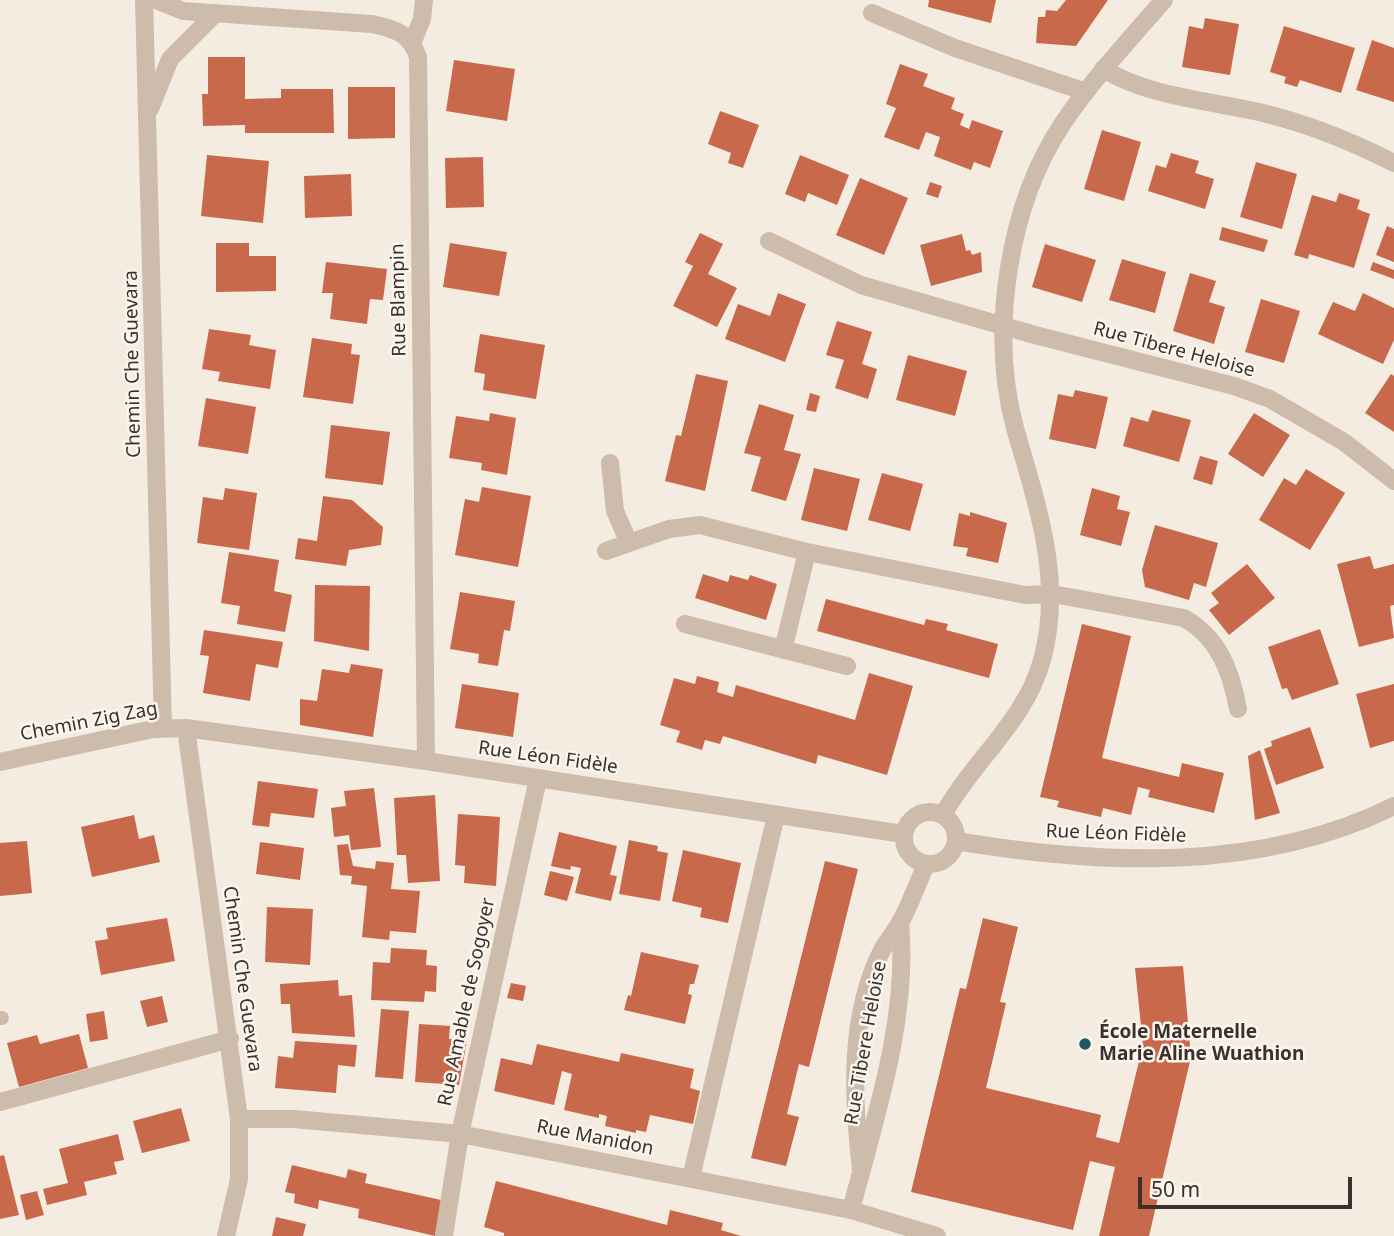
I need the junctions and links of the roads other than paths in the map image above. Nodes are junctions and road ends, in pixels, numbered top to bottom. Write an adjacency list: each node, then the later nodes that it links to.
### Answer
1 (144, 0): 10 (street, Chemin Che Guevara)
2 (156, 0): 5 (street)
3 (424, 0): 7 (street)
4 (1164, 0): 8 (street)
5 (216, 13): 7 (street); 10 (street)
6 (872, 13): 9 (street)
7 (413, 41): 26 (street, Rue Blampin)
8 (1103, 69): 9 (street); 11 (street)
9 (1086, 92): 13 (street)
10 (148, 116): 24 (street, Chemin Che Guevara)
11 (1394, 163)
12 (769, 241): 13 (street, Rue Tibere Heloise)
13 (1004, 325): 15 (street, Rue Tibere Heloise); 19 (street)
14 (610, 463): 16 (street)
15 (1394, 481)
16 (629, 543): 17 (street); 18 (street)
17 (606, 551)
18 (807, 552): 19 (street); 21 (street)
19 (1052, 594): 23 (street); 31 (street)
20 (685, 624): 21 (street)
21 (783, 650): 22 (street)
22 (847, 666)
23 (1238, 709)
24 (163, 727): 25 (street, Chemin Zig Zag); 27 (street, Chemin Zig Zag)
25 (186, 728): 26 (street, Rue Léon Fidèle); 36 (street, Chemin Che Guevara)
26 (426, 761): 28 (street, Rue Léon Fidèle)
27 (0, 762)
28 (538, 779): 30 (street, Rue Léon Fidèle); 39 (street, Rue Amable de Sogoyer)
29 (1394, 806): 33 (street, Rue Léon Fidèle)
30 (776, 815): 32 (street, Rue Léon Fidèle); 41 (street)
31 (943, 815): 32 (street); 33 (street)
32 (903, 834): 34 (street)
33 (956, 841): 34 (street)
34 (926, 865): 35 (street, Rue Tibere Heloise)
35 (900, 922): 40 (street, Rue Tibere Heloise); 40 (street, Rue Tibere Heloise)
36 (230, 1039): 37 (street); 38 (street, Chemin Che Guevara)
37 (0, 1102)
38 (239, 1118): 39 (street, Rue Manidon); 43 (street, Chemin Che Guevara)
39 (460, 1134): 41 (street, Rue Manidon); 44 (street, Rue Amable de Sogoyer)
40 (860, 1170): 42 (street, Rue Tibere Heloise)
41 (691, 1178): 42 (street, Rue Manidon)
42 (851, 1210): 45 (street, Rue Manidon)
43 (226, 1236)
44 (444, 1236)
45 (937, 1236)

